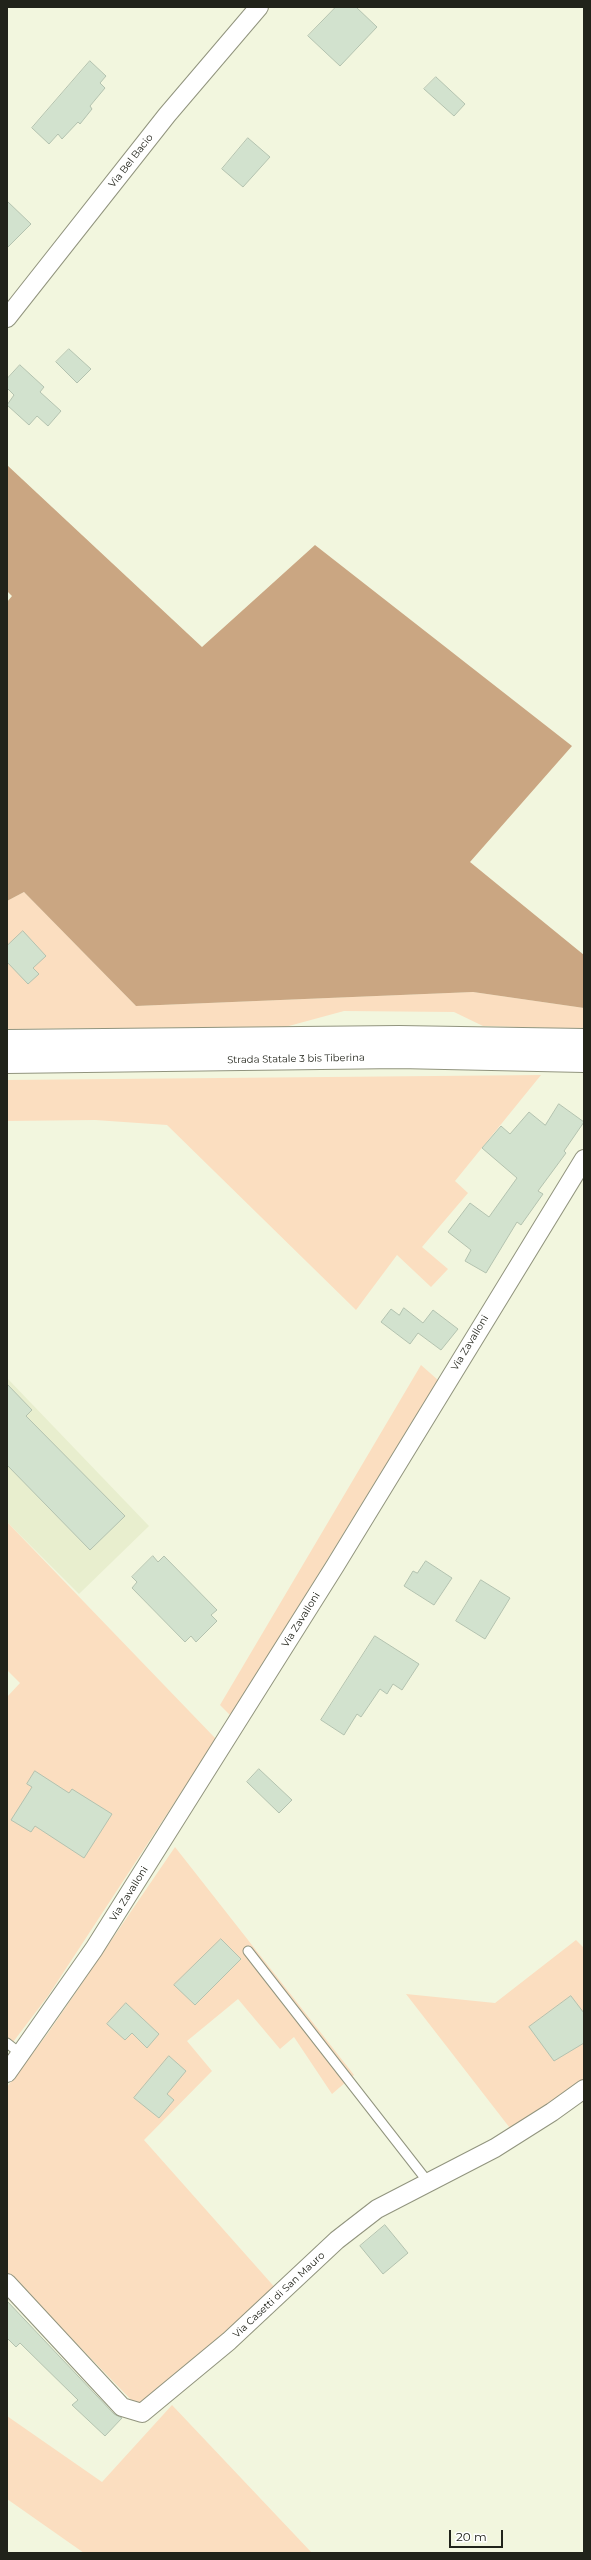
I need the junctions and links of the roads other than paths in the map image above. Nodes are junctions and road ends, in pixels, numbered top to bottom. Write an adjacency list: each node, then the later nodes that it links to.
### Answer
1 (259, 7): 2 (street, Via Bel Bacio)
2 (7, 318)
3 (584, 1040): 4 (highway, Strada Statale 3 bis Tiberina)
4 (7, 1041)
5 (584, 1061): 6 (highway, Strada Statale 3 bis Tiberina)
6 (7, 1062)
7 (584, 1159): 9 (street, Via Zavalloni)
8 (248, 1951): 12 (lane)
9 (14, 2049): 10 (street, Via Zavalloni)
10 (7, 2073)
11 (584, 2089): 12 (street, Via Casetti di San Mauro)
12 (428, 2182): 13 (street, Via Casetti di San Mauro)
13 (7, 2283)

